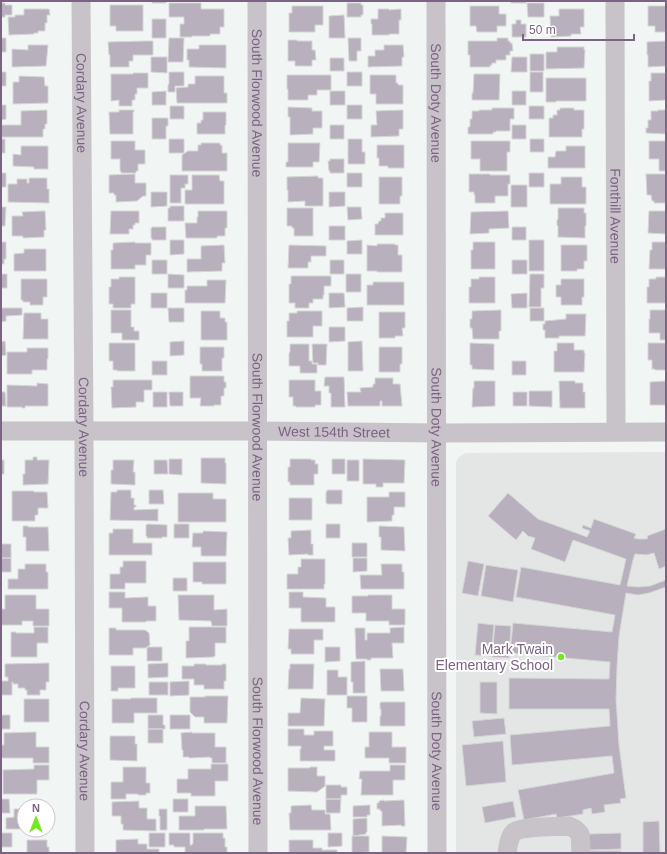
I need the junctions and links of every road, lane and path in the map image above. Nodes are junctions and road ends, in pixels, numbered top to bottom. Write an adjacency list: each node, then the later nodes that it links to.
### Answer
1 (81, 1): 6 (street, Cordary Avenue)
2 (257, 1): 7 (street, South Florwood Avenue)
3 (436, 1): 10 (street, South Doty Avenue)
4 (615, 1): 8 (street, Fonthill Avenue)
5 (1, 431): 6 (street, West 154th Street)
6 (84, 431): 7 (street, West 154th Street); 11 (street, Cordary Avenue)
7 (258, 431): 10 (street, West 154th Street); 12 (street, South Florwood Avenue)
8 (616, 431): 9 (street, West 154th Street); 10 (street, West 154th Street)
9 (666, 432)
10 (436, 433): 13 (street, South Doty Avenue)
11 (85, 853)
12 (258, 853)
13 (437, 853)
14 (507, 853): 15 (street)
15 (581, 853)

